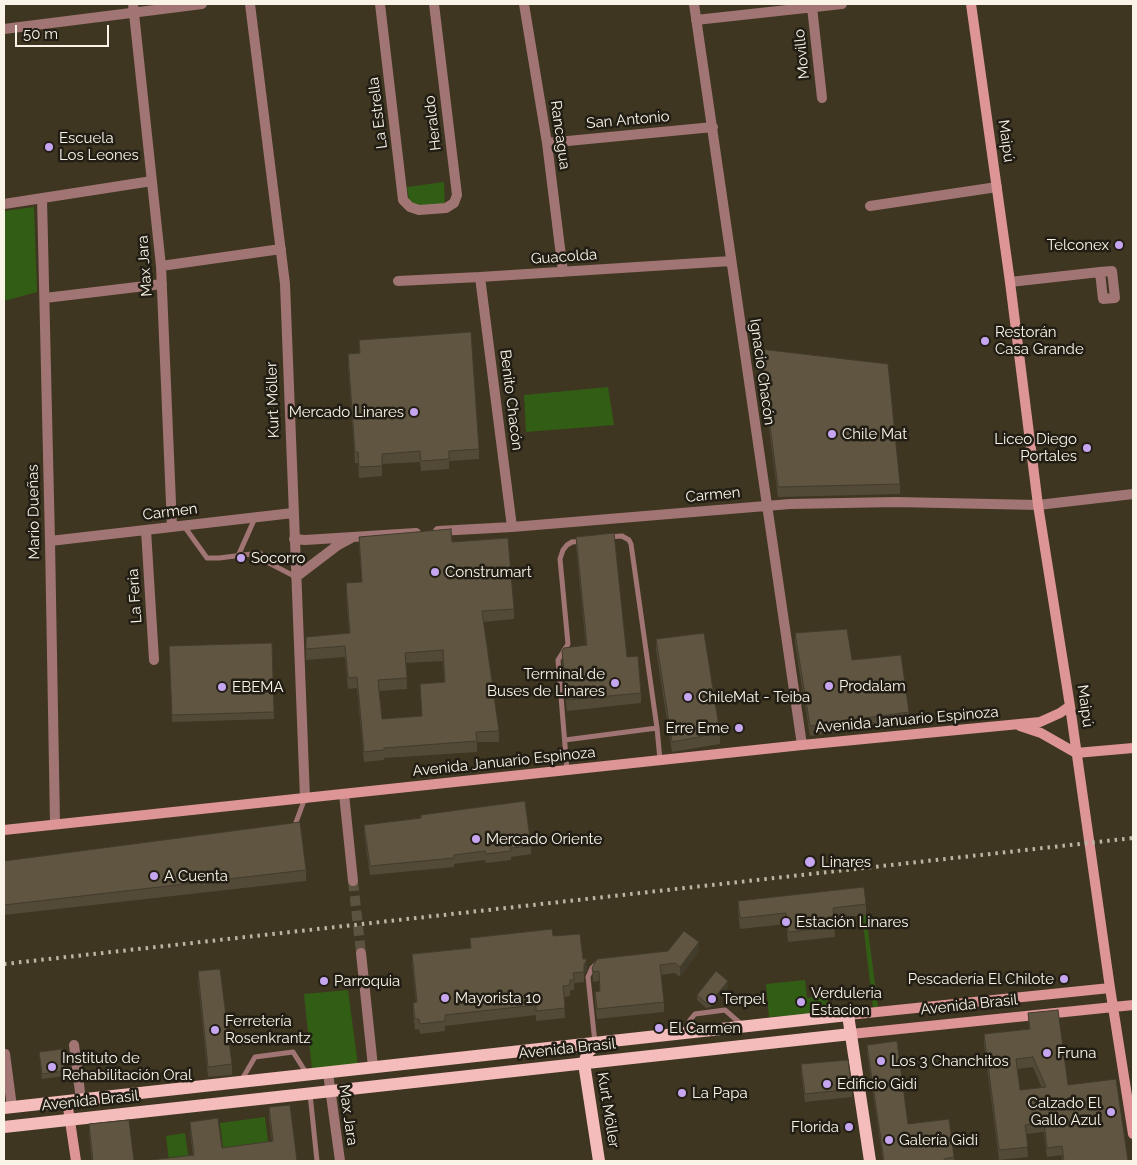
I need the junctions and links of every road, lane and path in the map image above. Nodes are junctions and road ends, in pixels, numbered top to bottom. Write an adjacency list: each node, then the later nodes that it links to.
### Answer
1 (202, 4): 11 (street)
2 (250, 4): 23 (street, Kurt Möller)
3 (380, 4): 22 (street, La Estrella)
4 (434, 4): 22 (street, Heraldo)
5 (524, 4): 16 (street, Rancagua)
6 (694, 4): 12 (street, Ignacio Chacón)
7 (842, 4): 10 (street)
8 (971, 4): 18 (main road, Maipú)
9 (780, 7): 10 (street); 12 (street)
10 (812, 7): 14 (street, Movillo)
11 (134, 8): 13 (street); 17 (street, Max Jara)
12 (696, 20): 15 (street, Ignacio Chacón)
13 (4, 29)
14 (822, 98)
15 (713, 127): 16 (street, San Antonio); 24 (street, Ignacio Chacón)
16 (547, 143): 26 (street, Rancagua)
17 (152, 181): 19 (street); 25 (street, Max Jara)
18 (997, 187): 21 (street); 30 (main road, Maipú)
19 (42, 198): 20 (street); 32 (street, Mario Dueñas)
20 (4, 204)
21 (870, 206)
22 (419, 210)
23 (281, 249): 25 (street); 36 (street, Kurt Möller)
24 (731, 261): 26 (street, Guacolda); 35 (street, Ignacio Chacón)
25 (161, 266): 31 (street, Max Jara)
26 (563, 272): 28 (street, Guacolda)
27 (1100, 272): 30 (street)
28 (480, 277): 29 (street, Guacolda); 40 (street, Benito Chacón)
29 (398, 281)
30 (1010, 282): 34 (main road, Maipú)
31 (162, 284): 32 (street); 39 (street, Max Jara)
32 (45, 298): 46 (street, Mario Dueñas)
33 (1133, 494): 34 (street, Carmen)
34 (1038, 505): 35 (street, Carmen); 50 (main road, Maipú)
35 (766, 506): 40 (street, Carmen); 54 (street, Ignacio Chacón)
36 (294, 513): 37 (street, Carmen); 44 (street, Kurt Möller)
37 (255, 518): 38 (street, Carmen); 47 (lane)
38 (184, 526): 39 (street, Carmen); 47 (lane)
39 (172, 527): 41 (street, Carmen)
40 (512, 527): 42 (street, Carmen)
41 (146, 530): 46 (street, Carmen); 49 (street, La Feria)
42 (356, 536): 44 (street, Carmen); 48 (street)
43 (606, 537): 52 (lane)
44 (294, 539): 48 (street, Kurt Möller)
45 (589, 540): 53 (lane)
46 (50, 542): 61 (street, Mario Dueñas)
47 (238, 556): 48 (lane)
48 (296, 577): 60 (street, Kurt Möller)
49 (154, 660)
50 (1070, 706): 51 (main road, Avenida Januario Espinoza); 56 (main road, Maipú)
51 (1009, 725): 54 (main road, Avenida Januario Espinoza); 56 (main road, Avenida Januario Espinoza)
52 (657, 728): 53 (lane); 57 (lane)
53 (565, 740): 58 (lane)
54 (802, 745): 57 (main road, Avenida Januario Espinoza)
55 (1133, 748): 56 (main road)
56 (1076, 753): 67 (main road, Maipú)
57 (660, 760): 58 (main road, Avenida Januario Espinoza)
58 (567, 770): 59 (main road, Avenida Januario Espinoza)
59 (344, 794): 60 (main road, Avenida Januario Espinoza); 64 (street)
60 (305, 798): 61 (main road, Avenida Januario Espinoza); 62 (lane)
61 (55, 824): 63 (main road, Avenida Januario Espinoza)
62 (285, 827)
63 (4, 830)
64 (353, 881)
65 (361, 953): 78 (street)
66 (600, 963): 74 (lane)
67 (1110, 988): 69 (main road, Maipú); 70 (main road, Avenida Brasil)
68 (1133, 1004): 69 (main road, Avenida Brasil)
69 (1113, 1006): 73 (main road, Avenida Brasil); 89 (main road, Maipú)
70 (848, 1016): 71 (main road, Avenida Brasil); 73 (main road)
71 (749, 1026): 72 (main road, Avenida Brasil); 72 (lane)
72 (685, 1034): 74 (main road, Avenida Brasil)
73 (851, 1034): 77 (main road, Avenida Brasil); 94 (main road)
74 (598, 1043): 77 (main road); 78 (main road, Avenida Brasil)
75 (74, 1044): 84 (street)
76 (4, 1054): 86 (street)
77 (584, 1063): 82 (main road, Avenida Brasil); 93 (main road, Kurt Möller)
78 (373, 1067): 79 (main road, Avenida Brasil)
79 (328, 1072): 80 (main road, Avenida Brasil); 82 (street, Max Jara)
80 (307, 1075): 81 (main road, Avenida Brasil); 81 (lane)
81 (240, 1082): 84 (main road, Avenida Brasil)
82 (329, 1091): 83 (main road, Avenida Brasil); 92 (street, Max Jara)
83 (310, 1093): 87 (main road, Avenida Brasil); 91 (lane)
84 (81, 1100): 85 (main road, Avenida Brasil)
85 (67, 1101): 86 (main road, Avenida Brasil); 87 (main road)
86 (8, 1108)
87 (70, 1119): 88 (main road, Avenida Brasil); 90 (main road)
88 (4, 1127)
89 (1133, 1134)
90 (76, 1161)
91 (317, 1161)
92 (340, 1161)
93 (599, 1161)
94 (870, 1161)

